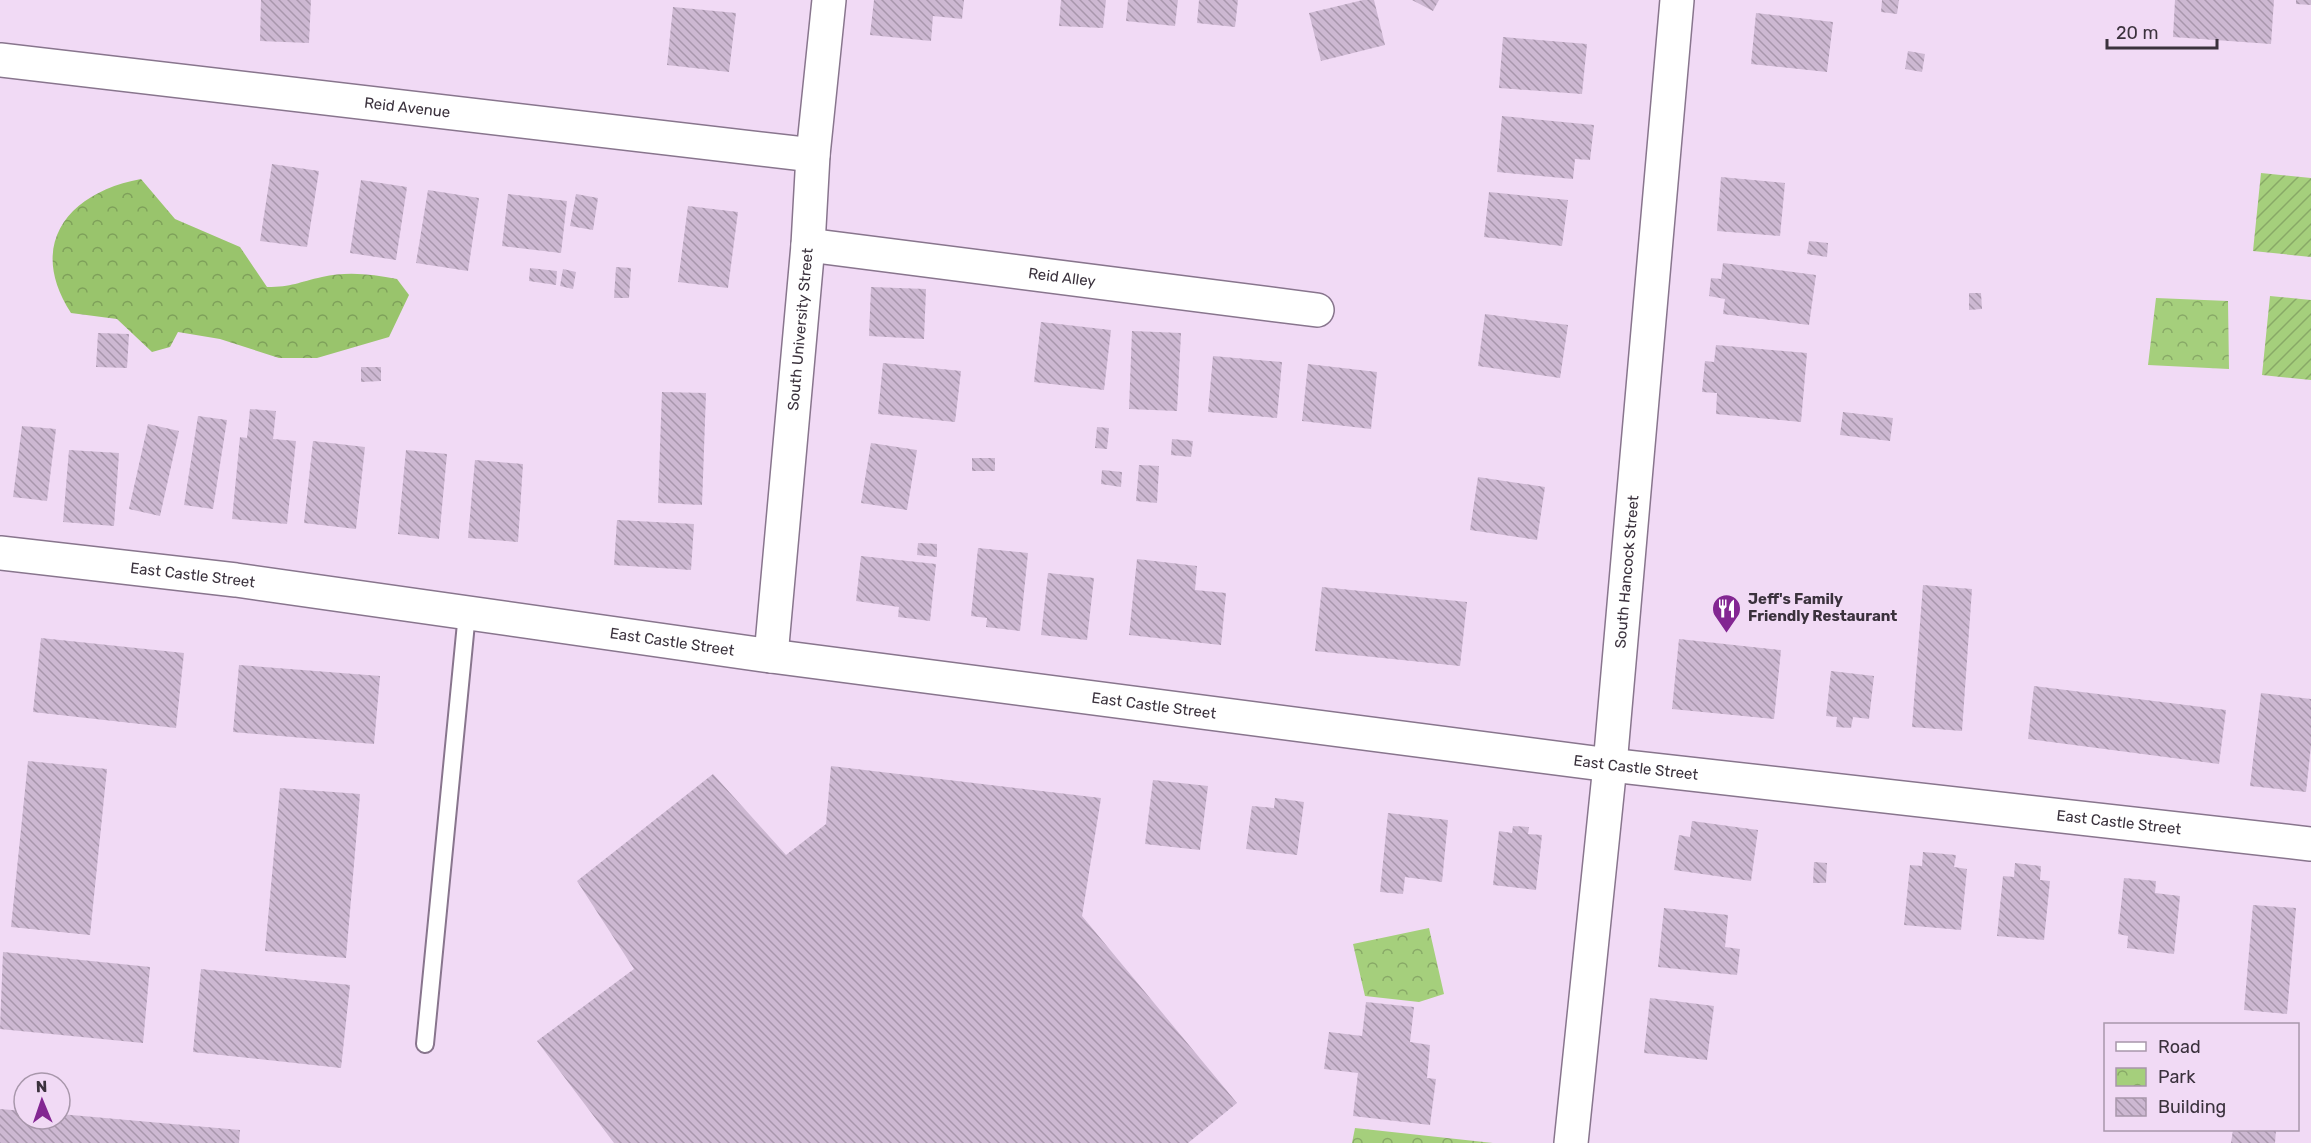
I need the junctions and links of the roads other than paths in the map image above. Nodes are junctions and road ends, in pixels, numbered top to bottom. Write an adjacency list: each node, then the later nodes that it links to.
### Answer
1 (829, 0): 4 (street, South University Street)
2 (1677, 0): 10 (street, South Hancock Street)
3 (0, 60): 4 (street, Reid Avenue)
4 (813, 155): 5 (street, South University Street)
5 (808, 245): 6 (street, Reid Alley); 9 (street, South University Street)
6 (1317, 310)
7 (0, 554): 8 (street, East Castle Street)
8 (467, 613): 9 (street, East Castle Street); 12 (lane)
9 (771, 656): 10 (street, East Castle Street)
10 (1610, 765): 11 (street, East Castle Street); 13 (street, South Hancock Street)
11 (2311, 844)
12 (425, 1044)
13 (1571, 1143)

